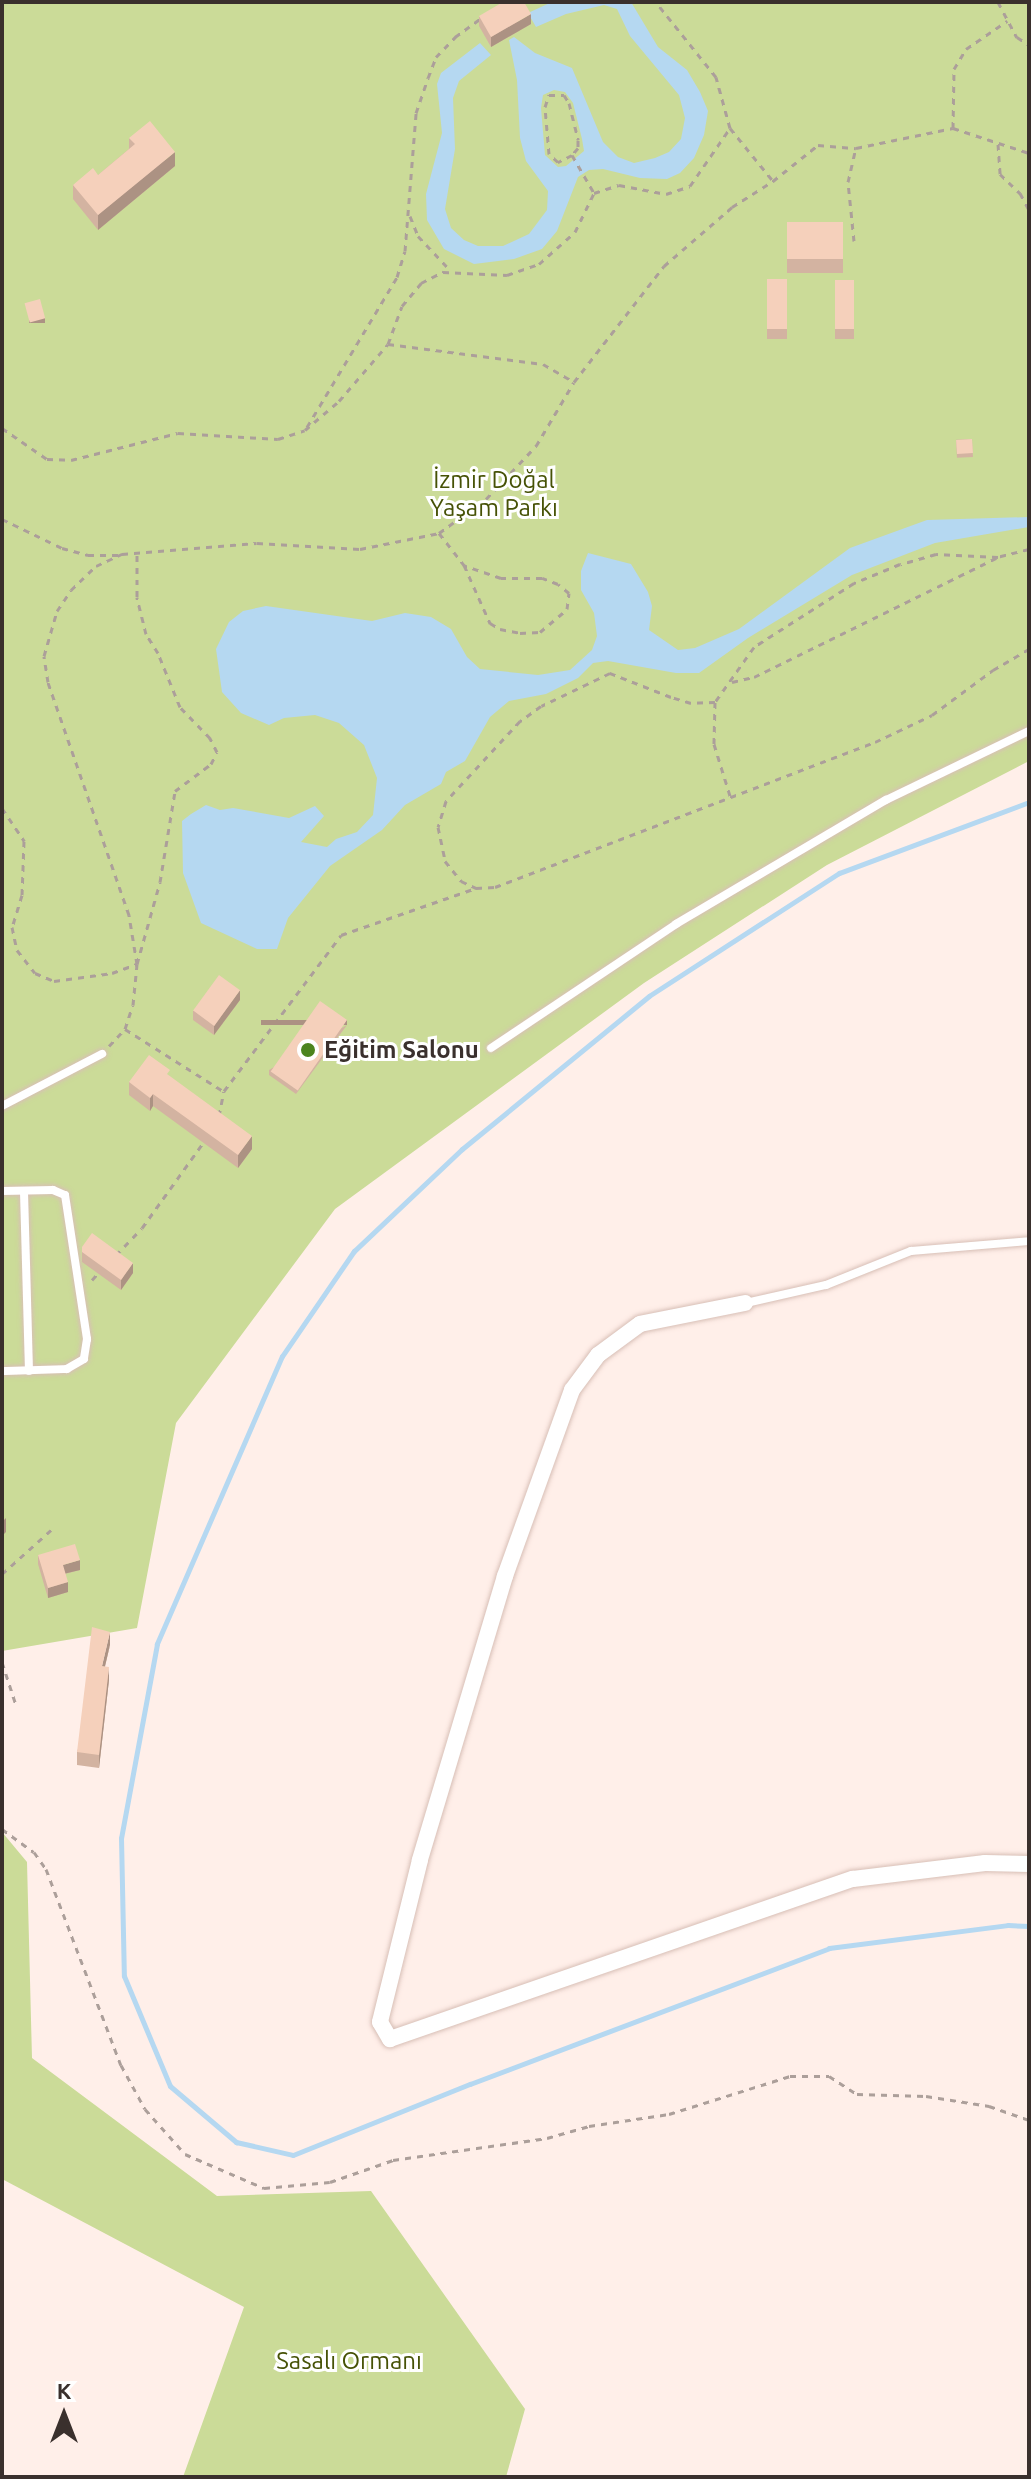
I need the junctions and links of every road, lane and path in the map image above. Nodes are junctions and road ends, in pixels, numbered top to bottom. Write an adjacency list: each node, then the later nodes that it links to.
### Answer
1 (656, 2): 6 (path)
2 (998, 2): 4 (path)
3 (489, 12): 14 (path)
4 (1007, 21): 5 (path); 7 (path)
5 (1029, 45)
6 (730, 128): 12 (path); 13 (path)
7 (953, 128): 8 (path); 9 (path)
8 (998, 143): 10 (path); 16 (path)
9 (856, 148): 12 (path); 15 (path)
10 (1029, 153)
11 (573, 157): 11 (path); 13 (path)
12 (773, 181): 19 (path)
13 (594, 193): 17 (path)
14 (409, 212): 17 (path); 21 (path)
15 (854, 241)
16 (1029, 261)
17 (451, 271): 18 (path)
18 (388, 344): 19 (path); 21 (path)
19 (574, 382): 23 (path)
20 (2, 428): 21 (path)
21 (305, 430)
22 (2, 519): 26 (path)
23 (439, 533): 25 (path); 28 (path)
24 (1029, 549): 27 (path)
25 (137, 553): 26 (path); 36 (path)
26 (122, 554): 36 (path)
27 (998, 557): 30 (path); 30 (path)
28 (464, 565): 28 (path)
29 (1029, 649): 33 (path)
30 (732, 682): 31 (path)
31 (715, 702): 33 (path); 35 (path)
32 (1029, 731): 38 (lane)
33 (731, 800): 35 (path)
34 (2, 808): 36 (path)
35 (476, 888): 40 (path)
36 (137, 964): 37 (path)
37 (125, 1029): 39 (path); 40 (path)
38 (491, 1048)
39 (102, 1054): 41 (lane)
40 (224, 1091): 42 (path)
41 (2, 1106)
42 (217, 1124)
43 (203, 1143): 47 (path)
44 (2, 1191): 45 (lane)
45 (24, 1192): 50 (lane); 50 (lane)
46 (1029, 1241): 48 (lane)
47 (113, 1258)
48 (745, 1303): 56 (street)
49 (2, 1371): 50 (lane)
50 (29, 1371)
51 (51, 1530): 52 (path)
52 (2, 1574)
53 (2, 1662): 54 (path)
54 (16, 1705)
55 (2, 1829): 57 (path)
56 (1029, 1864)
57 (1029, 2120)

